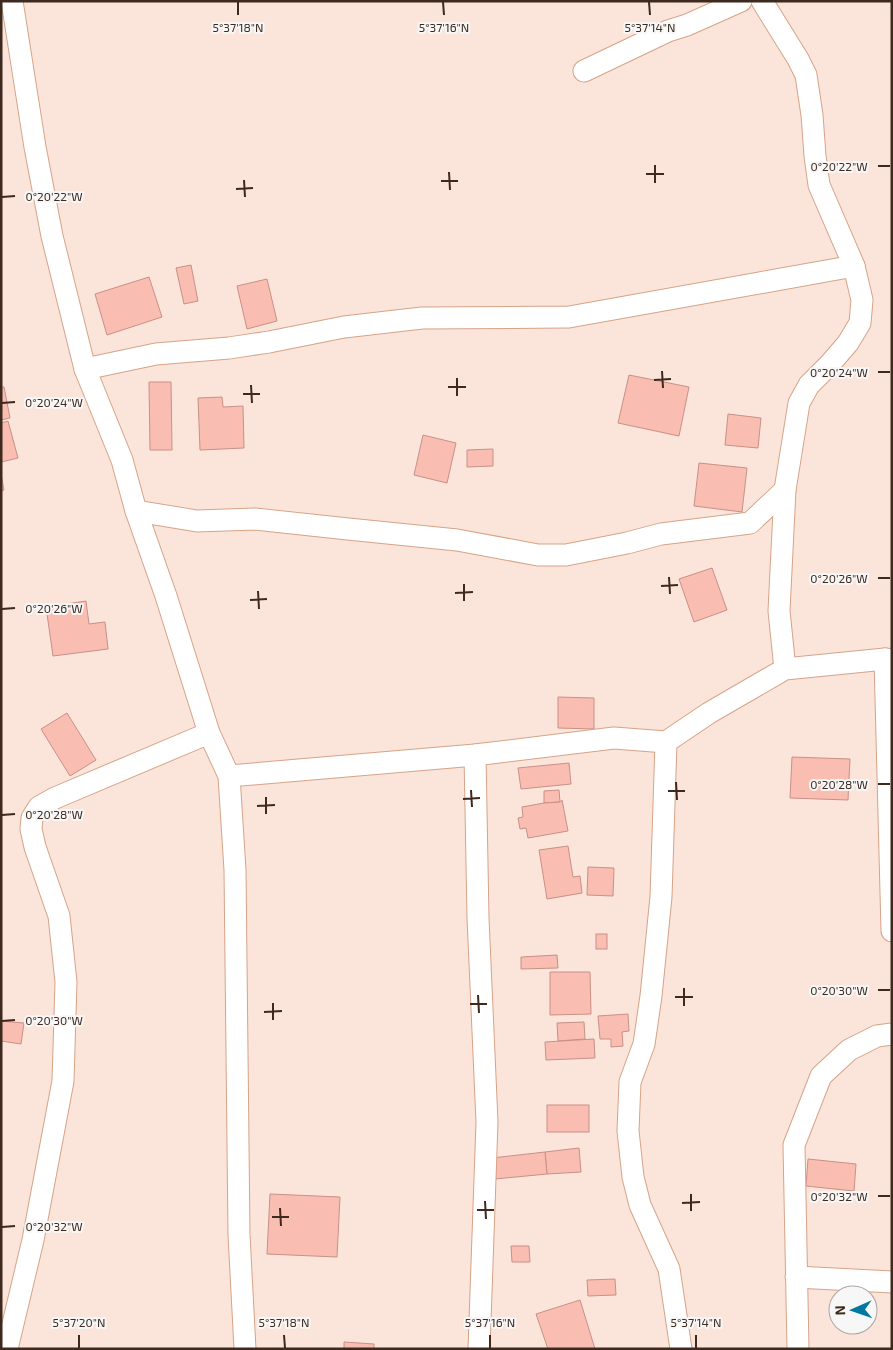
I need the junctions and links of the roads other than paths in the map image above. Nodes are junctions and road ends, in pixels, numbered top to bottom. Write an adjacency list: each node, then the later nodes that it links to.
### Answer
1 (12, 1): 6 (street)
2 (741, 1): 4 (street)
3 (762, 1): 5 (street)
4 (584, 71)
5 (854, 266): 6 (street); 7 (street)
6 (85, 369): 8 (street)
7 (786, 490): 8 (street); 10 (street)
8 (136, 511): 11 (street)
9 (888, 659): 10 (street); 15 (street)
10 (786, 669): 12 (street)
11 (209, 733): 14 (street); 19 (street)
12 (666, 742): 13 (street); 22 (street)
13 (475, 755): 14 (street); 21 (street)
14 (229, 776): 20 (street)
15 (892, 931)
16 (892, 1034): 17 (street)
17 (796, 1277): 18 (street); 23 (street)
18 (892, 1282)
19 (6, 1349)
20 (245, 1349)
21 (479, 1349)
22 (681, 1349)
23 (798, 1349)

